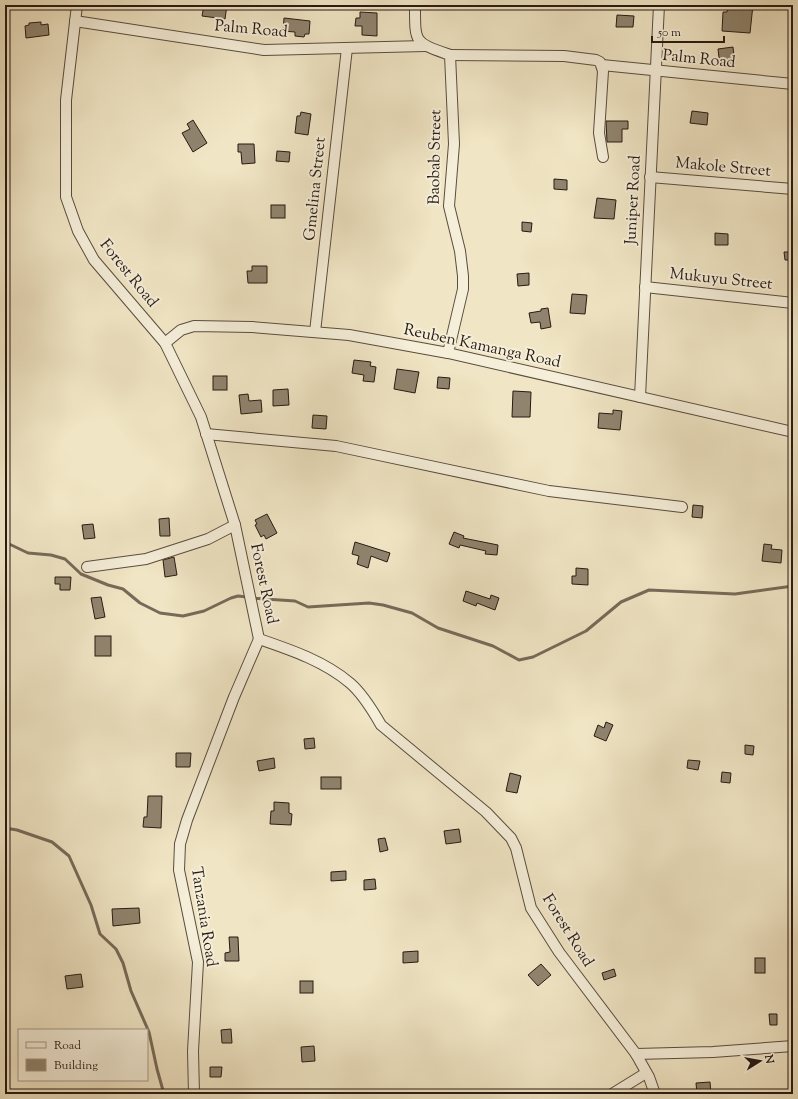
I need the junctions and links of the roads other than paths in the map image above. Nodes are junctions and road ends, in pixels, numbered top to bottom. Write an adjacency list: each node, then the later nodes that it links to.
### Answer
1 (77, 5): 4 (street, Forest Road)
2 (415, 5): 5 (street)
3 (659, 5): 9 (street, Juniper Road)
4 (75, 21): 6 (street, Palm Road); 17 (street, Forest Road)
5 (424, 46): 6 (street, Palm Road); 7 (street)
6 (347, 48): 16 (street, Gmelina Street)
7 (450, 55): 8 (street, Palm Road); 18 (street, Baobab Street)
8 (602, 65): 9 (street, Palm Road); 11 (street)
9 (655, 70): 10 (street, Palm Road); 12 (street, Juniper Road)
10 (793, 84)
11 (603, 158)
12 (650, 177): 13 (street, Makole Street); 14 (street, Juniper Road)
13 (793, 189)
14 (645, 287): 15 (street, Mukuyu Street); 19 (street, Juniper Road)
15 (793, 303)
16 (315, 332): 17 (street, Reuben Kamanga Road); 18 (street, Reuben Kamanga Road)
17 (165, 343): 21 (street, Forest Road)
18 (448, 353): 19 (street, Reuben Kamanga Road)
19 (640, 397): 20 (street, Reuben Kamanga Road)
20 (793, 432)
21 (206, 434): 22 (street); 23 (street, Forest Road)
22 (682, 507)
23 (234, 525): 24 (street); 25 (street, Forest Road)
24 (87, 567)
25 (259, 639): 27 (street, Forest Road); 29 (street, Tanzania Road)
26 (793, 1046): 27 (street)
27 (636, 1054): 28 (street, Forest Road)
28 (646, 1073): 30 (street); 31 (street, Forest Road)
29 (194, 1094)
30 (612, 1094)
31 (655, 1094)

